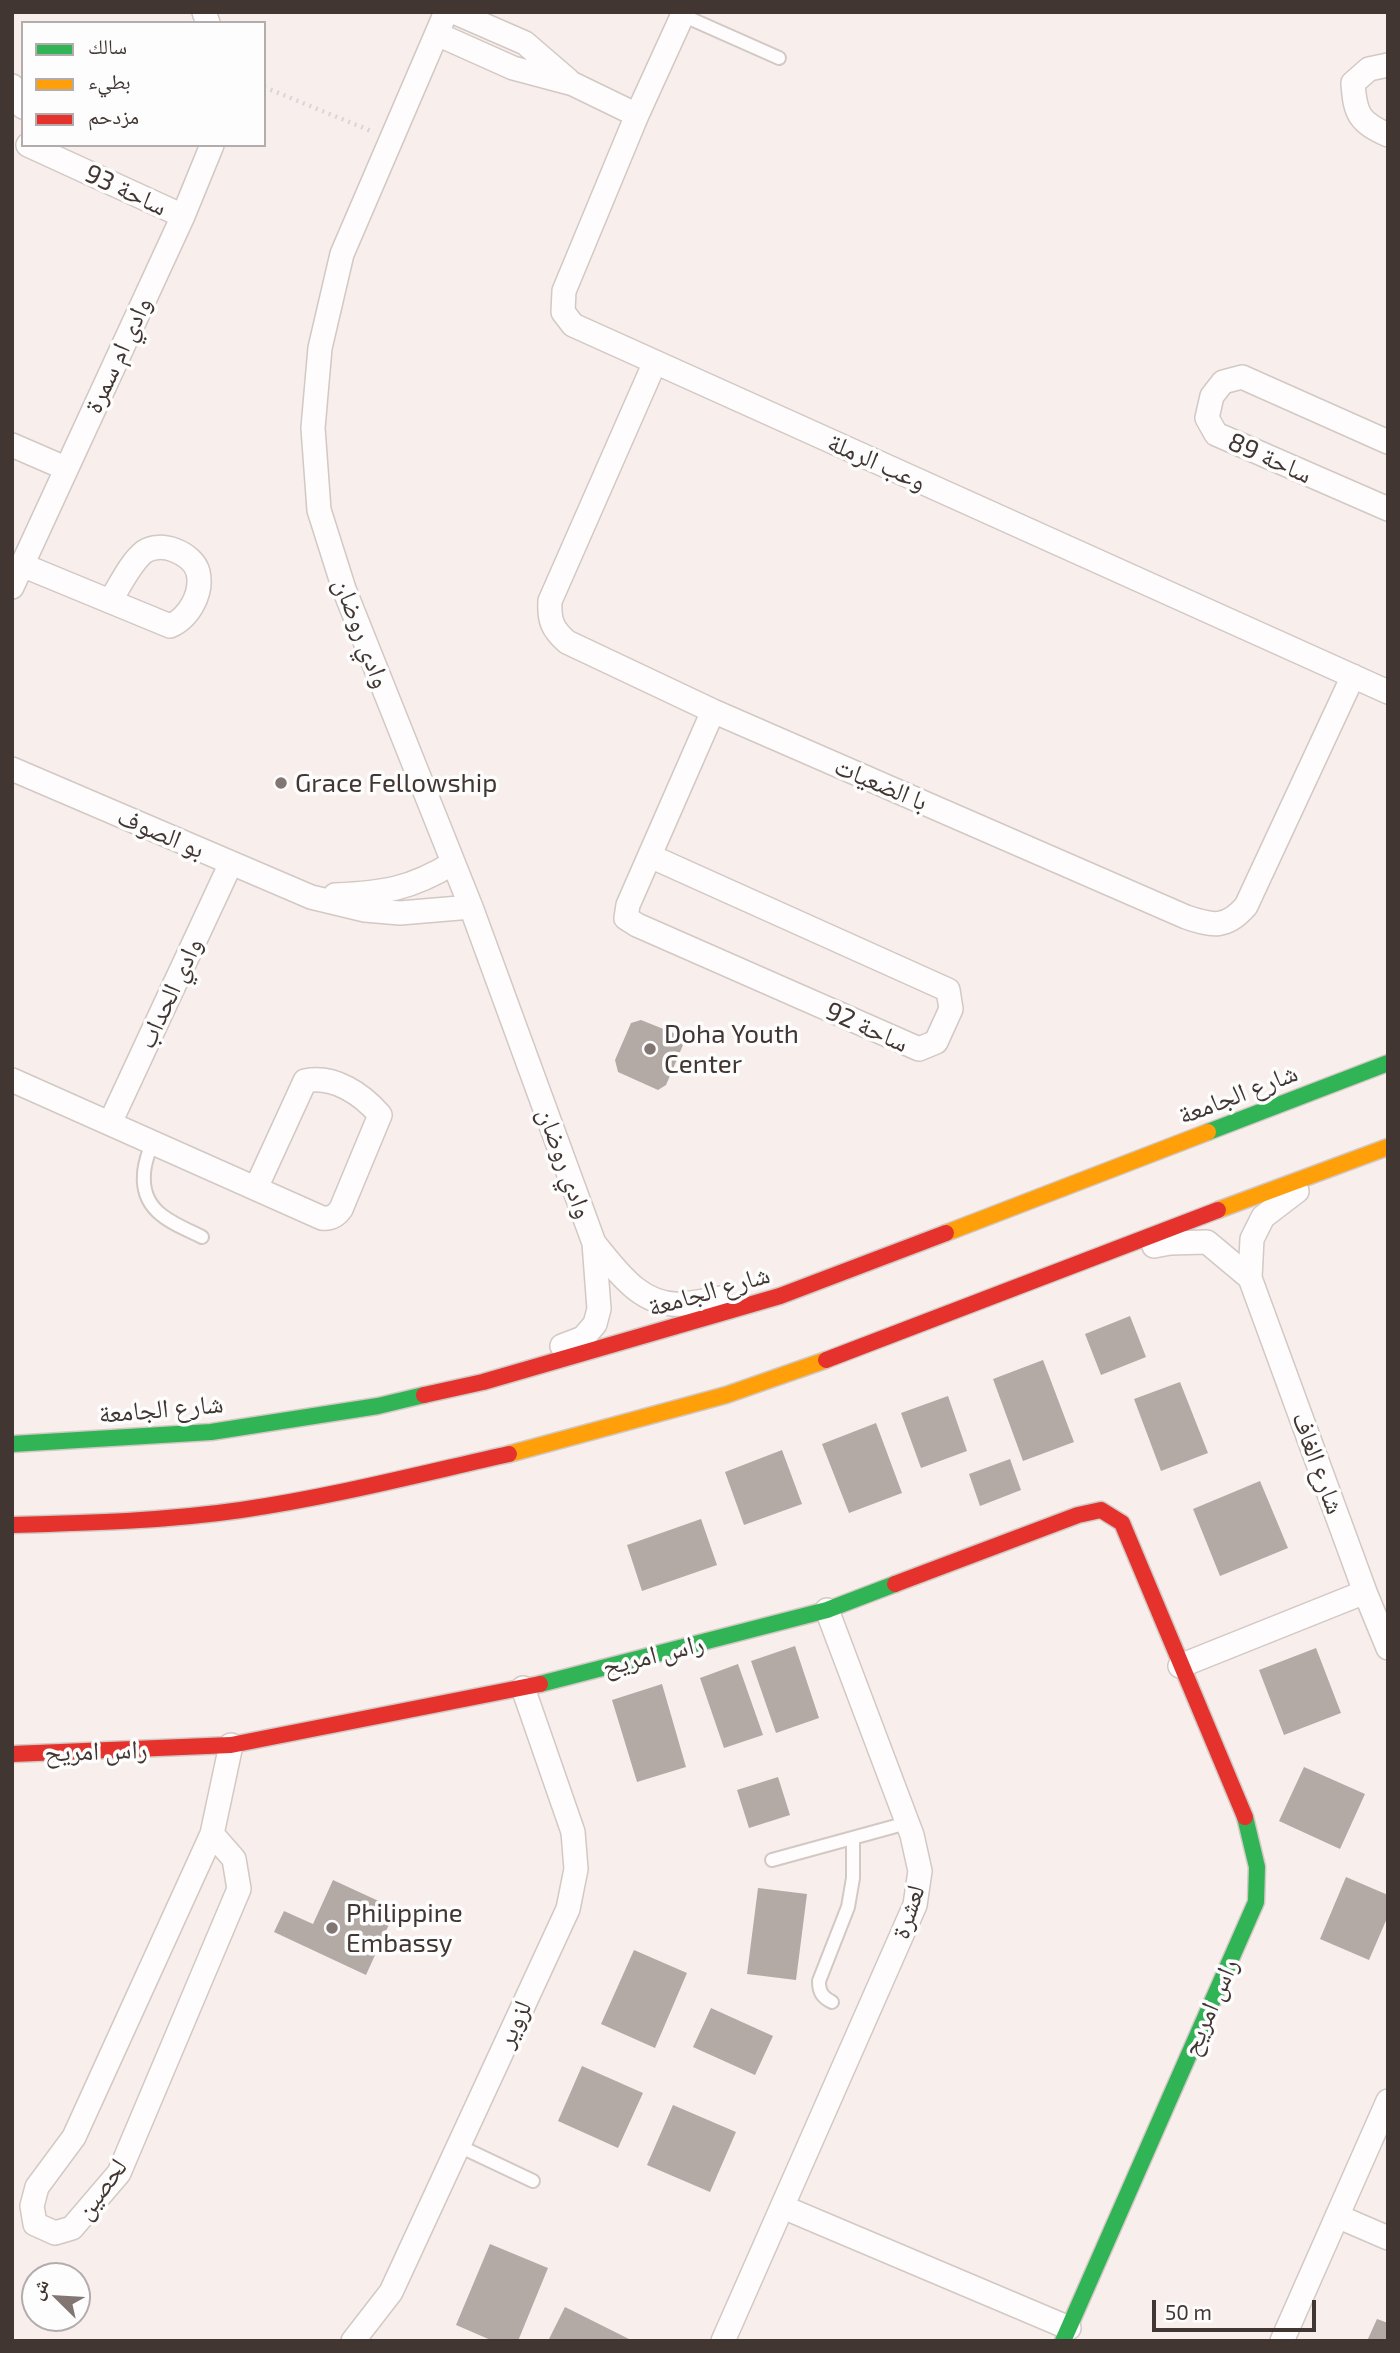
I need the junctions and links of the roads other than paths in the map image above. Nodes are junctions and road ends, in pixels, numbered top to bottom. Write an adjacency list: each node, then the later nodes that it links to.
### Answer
1 (446, 12): 4 (street, وادي روضان)
2 (454, 12): 7 (street)
3 (683, 14): 5 (lane); 10 (street, وعب الرملة)
4 (437, 34): 7 (street); 29 (street, وادي روضان)
5 (779, 58)
6 (1388, 65): 11 (street)
7 (573, 84): 10 (street)
8 (12, 86): 9 (street)
9 (21, 103)
10 (637, 115): 15 (street, وعب الرملة)
11 (1388, 135)
12 (32, 147): 14 (street, ساحة 93)
13 (211, 147): 14 (street, وادي ام سمرة)
14 (183, 216): 18 (street, وادي ام سمرة)
15 (655, 362): 23 (street, وعب الرملة); 25 (street, با الضعيات)
16 (1388, 442): 19 (street, ساحة 89)
17 (12, 445): 18 (street)
18 (65, 468): 20 (street, وادي ام سمرة)
19 (1388, 509)
20 (22, 565): 21 (street, وادي ام سمرة); 22 (street)
21 (12, 587)
22 (110, 601)
23 (1353, 677): 24 (street, وعب الرملة); 25 (street, با الضعيات)
24 (1388, 692)
25 (713, 711): 27 (street, ساحة 92)
26 (12, 769): 28 (street, بو الصوف)
27 (650, 856): 27 (street, ساحة 92)
28 (231, 863): 30 (street, بو الصوف); 34 (street, وادي الحداب)
29 (453, 863): 30 (street, بو الصوف); 31 (street, وادي روضان)
30 (311, 897): 31 (street, بو الصوف)
31 (471, 907): 40 (street, وادي روضان)
32 (1388, 1063): 43 (main road, شارع الجامعة)
33 (12, 1080): 34 (street)
34 (110, 1123): 35 (street)
35 (152, 1142): 38 (street); 39 (lane)
36 (1388, 1147): 37 (main road)
37 (1325, 1170): 41 (main road); 42 (street, شارع الغاف)
38 (256, 1188): 38 (street)
39 (202, 1237)
40 (594, 1243): 43 (street, وادي روضان); 44 (street, وادي روضان)
41 (1089, 1258): 42 (street, شارع الغاف); 46 (main road)
42 (1250, 1278): 49 (street, شارع الغاف)
43 (780, 1296): 44 (main road, شارع الجامعة)
44 (483, 1382): 45 (main road, شارع الجامعة)
45 (12, 1444)
46 (90, 1523): 47 (main road); 48 (street)
47 (12, 1525)
48 (12, 1543)
49 (1365, 1592): 51 (street, شارع الغاف); 52 (street)
50 (827, 1610): 52 (main road, راس امريح); 53 (main road, راس امريح); 56 (street, لعشرة)
51 (1388, 1648)
52 (1180, 1666): 67 (main road, راس امريح)
53 (523, 1688): 54 (main road, راس امريح); 62 (street, لزوير)
54 (231, 1745): 55 (main road, راس امريح); 57 (street, لحصين)
55 (12, 1754)
56 (907, 1823): 58 (lane); 64 (street, لعشرة)
57 (212, 1834): 57 (street, لحصين)
58 (853, 1839): 59 (lane); 60 (lane)
59 (772, 1860)
60 (832, 2002)
61 (1388, 2101): 65 (street)
62 (458, 2146): 63 (lane); 68 (street, لزوير)
63 (533, 2180)
64 (783, 2207): 67 (street); 69 (street, لعشرة)
65 (1337, 2216): 66 (street); 70 (street)
66 (1388, 2238)
67 (1066, 2335)
68 (353, 2341)
69 (723, 2341)
70 (1282, 2341)

